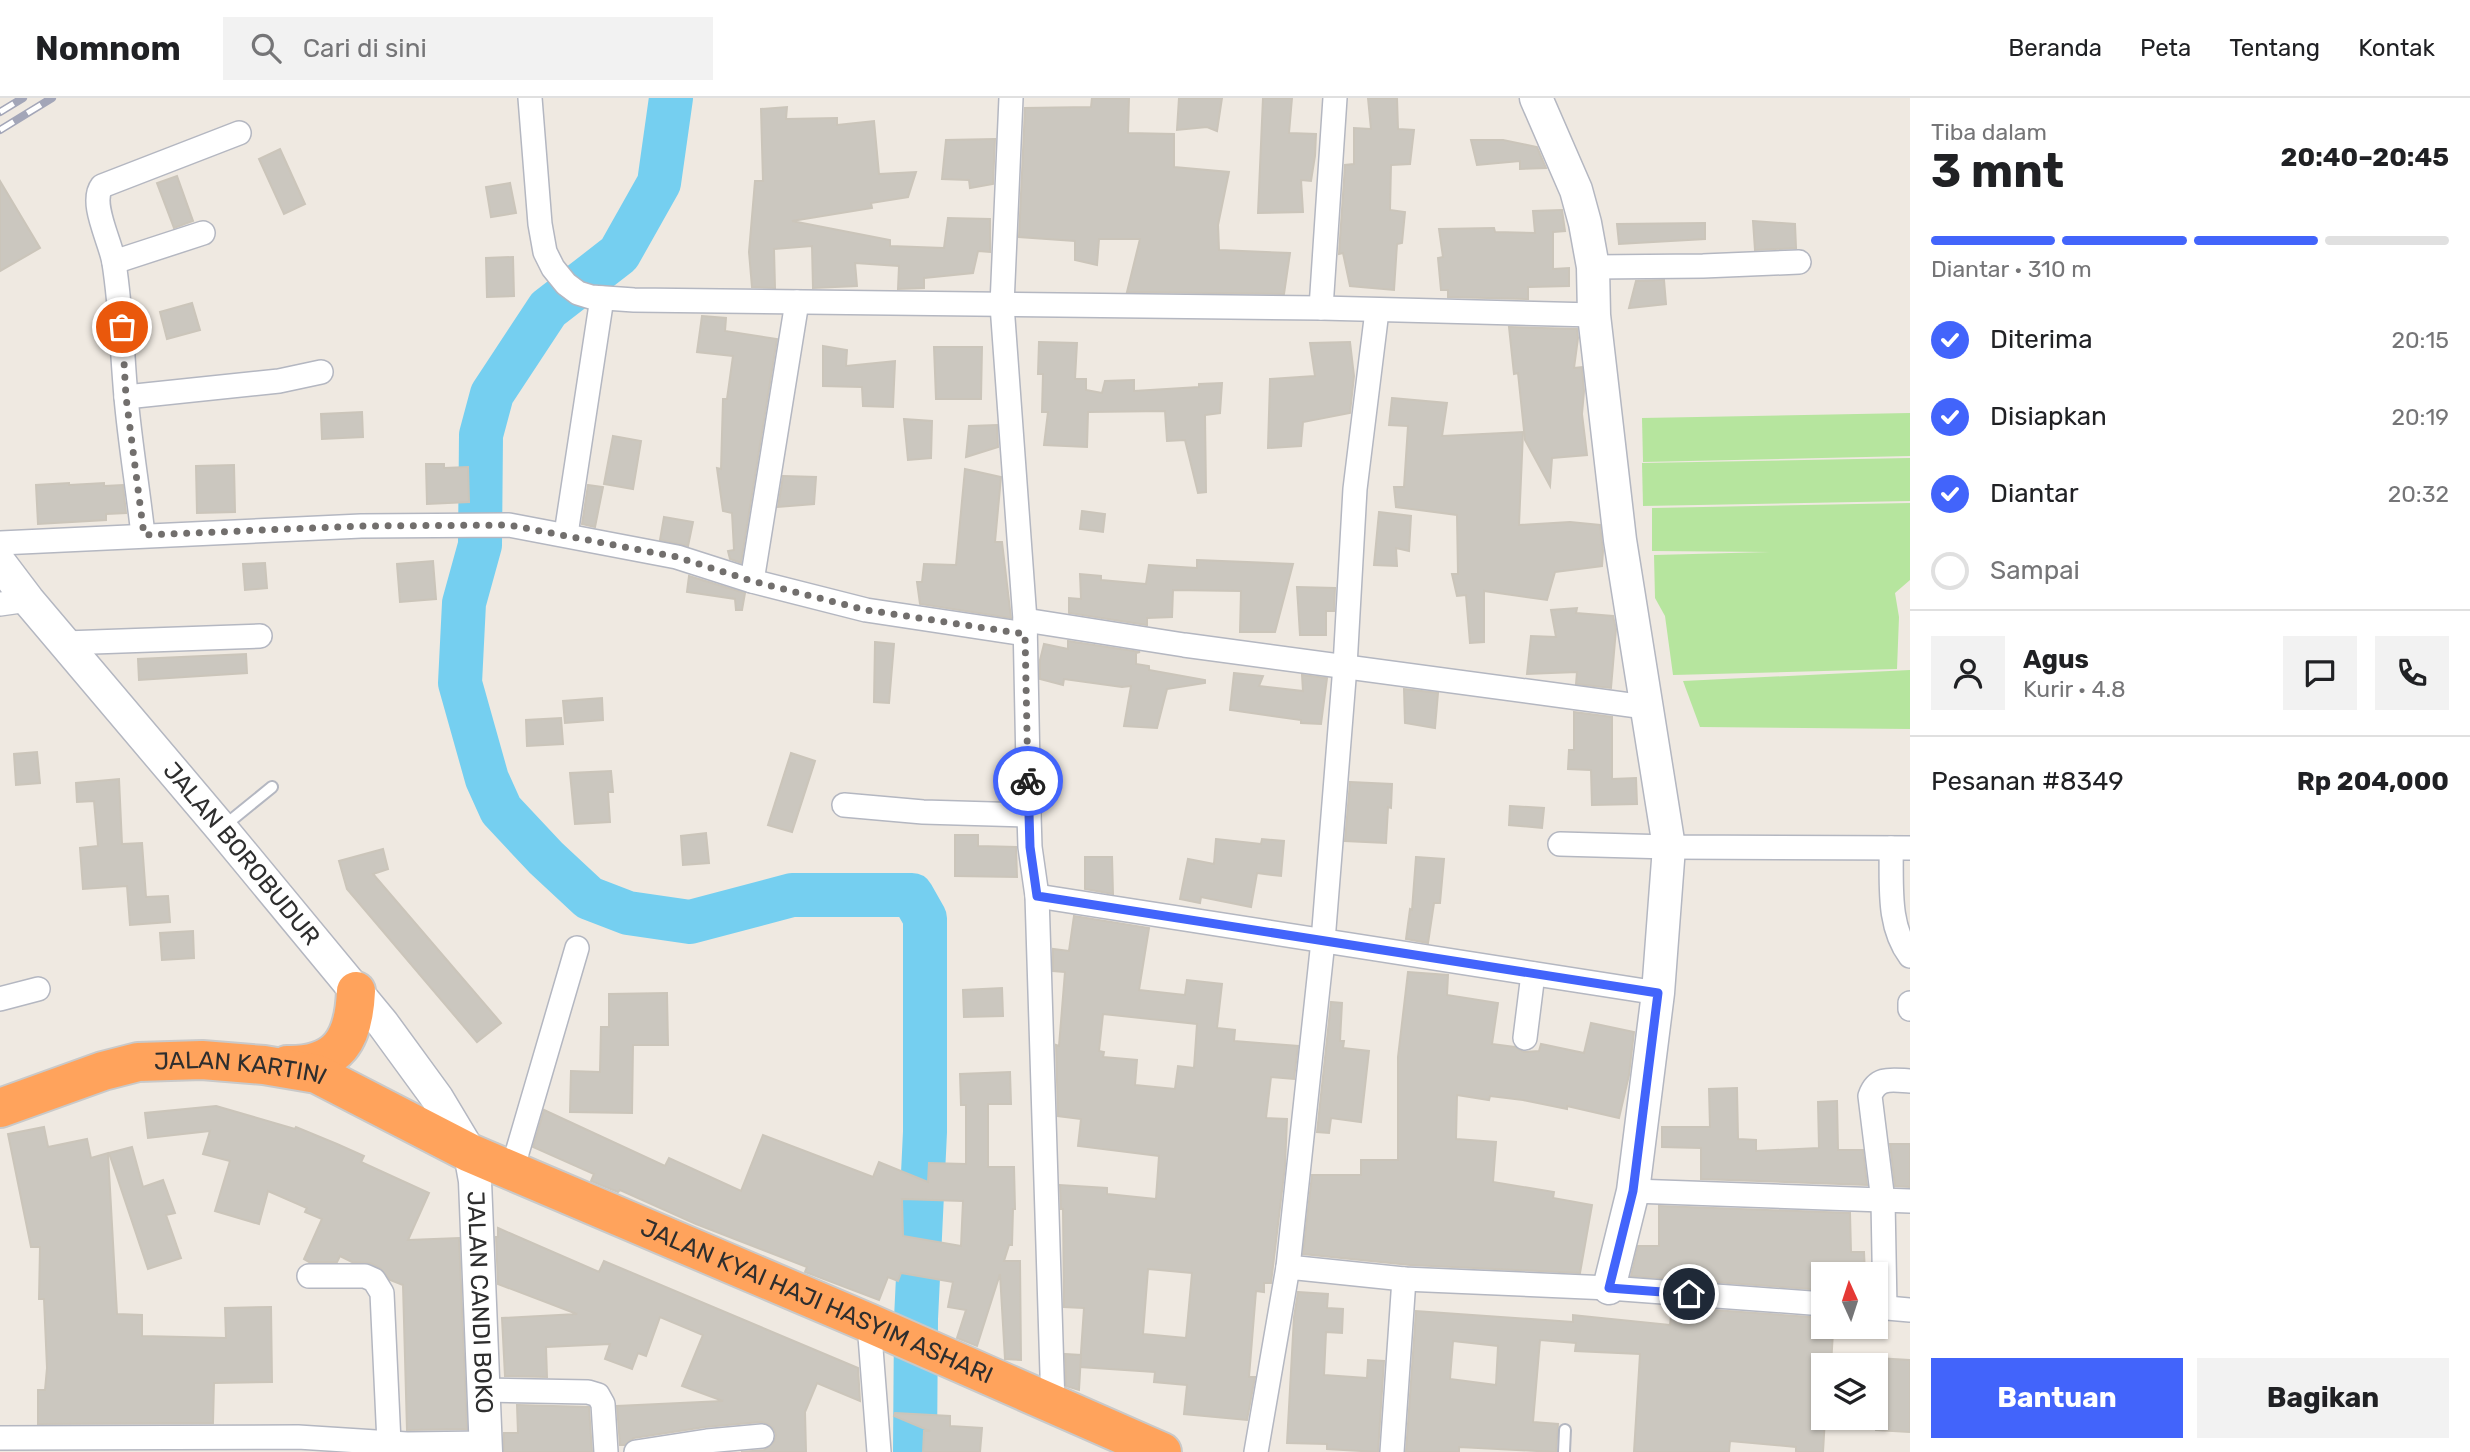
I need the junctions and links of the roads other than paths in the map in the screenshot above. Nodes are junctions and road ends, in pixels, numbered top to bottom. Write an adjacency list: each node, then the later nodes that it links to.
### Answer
1 (530, 98): 10 (street)
2 (1011, 98): 12 (street)
3 (1335, 98): 13 (street)
4 (1536, 98): 9 (street)
5 (239, 133): 7 (street)
6 (203, 233): 7 (street)
7 (114, 262): 17 (street)
8 (1800, 262): 9 (street)
9 (1593, 267): 15 (street)
10 (602, 298): 11 (street); 18 (street)
11 (797, 302): 12 (street); 22 (street)
12 (1002, 305): 13 (street); 24 (street)
13 (1321, 308): 14 (street)
14 (1377, 311): 15 (street); 27 (street)
15 (1594, 315): 28 (street)
16 (321, 372): 17 (street)
17 (126, 397): 19 (street)
18 (566, 534): 19 (street); 22 (street)
19 (144, 535): 20 (street)
20 (0, 543)
21 (0, 563): 23 (street, JALAN BOROBUDUR)
22 (752, 581): 24 (street)
23 (14, 602): 26 (street, JALAN BOROBUDUR)
24 (1025, 627): 27 (street); 31 (street)
25 (260, 636): 26 (street)
26 (65, 643): 32 (street, JALAN BOROBUDUR)
27 (1345, 666): 28 (street); 37 (street)
28 (1645, 707): 34 (street)
29 (272, 788): 32 (lane)
30 (844, 806): 31 (street)
31 (1029, 815): 36 (street)
32 (221, 828): 42 (street, JALAN BOROBUDUR)
33 (1560, 844): 34 (street)
34 (1669, 848): 35 (street); 43 (street)
35 (1901, 848): 39 (street)
36 (1037, 896): 37 (street); 66 (street)
37 (1323, 941): 40 (street); 57 (street)
38 (577, 948): 52 (street)
39 (1910, 956)
40 (1533, 974): 43 (street); 47 (street)
41 (38, 989): 44 (street)
42 (356, 991): 48 (highway); 51 (street, JALAN BOROBUDUR)
43 (1658, 993): 53 (street)
44 (0, 999)
45 (1910, 1003): 46 (street)
46 (1910, 1009)
47 (1525, 1038)
48 (264, 1065): 50 (highway, JALAN KARTINI); 51 (highway, JALAN KARTINI)
49 (1910, 1081): 54 (street)
50 (0, 1108)
51 (470, 1153): 52 (highway, JALAN KYAI HAJI HASYIM ASHARI); 65 (street, JALAN CANDI BOKO)
52 (512, 1170): 64 (highway, JALAN KYAI HAJI HASYIM ASHARI)
53 (1633, 1191): 54 (street); 60 (street)
54 (1883, 1201): 55 (street); 56 (street)
55 (1910, 1201)
56 (1882, 1262)
57 (1288, 1267): 59 (street); 76 (street)
58 (309, 1276): 70 (street)
59 (1404, 1279): 60 (street); 77 (street)
60 (1609, 1288): 61 (street)
61 (1811, 1303)
62 (1888, 1308): 63 (street)
63 (1910, 1310)
64 (886, 1331): 66 (highway, JALAN KYAI HAJI HASYIM ASHARI); 74 (street)
65 (484, 1390): 71 (street, JALAN CANDI BOKO); 72 (street)
66 (1053, 1405): 75 (highway, JALAN KYAI HAJI HASYIM ASHARI)
67 (1565, 1430): 78 (lane)
68 (762, 1436): 73 (street)
69 (0, 1438): 70 (street)
70 (389, 1443): 71 (street)
71 (485, 1447)
72 (606, 1452)
73 (636, 1452)
74 (879, 1452)
75 (1162, 1452)
76 (1256, 1452)
77 (1392, 1452)
78 (1564, 1452)

